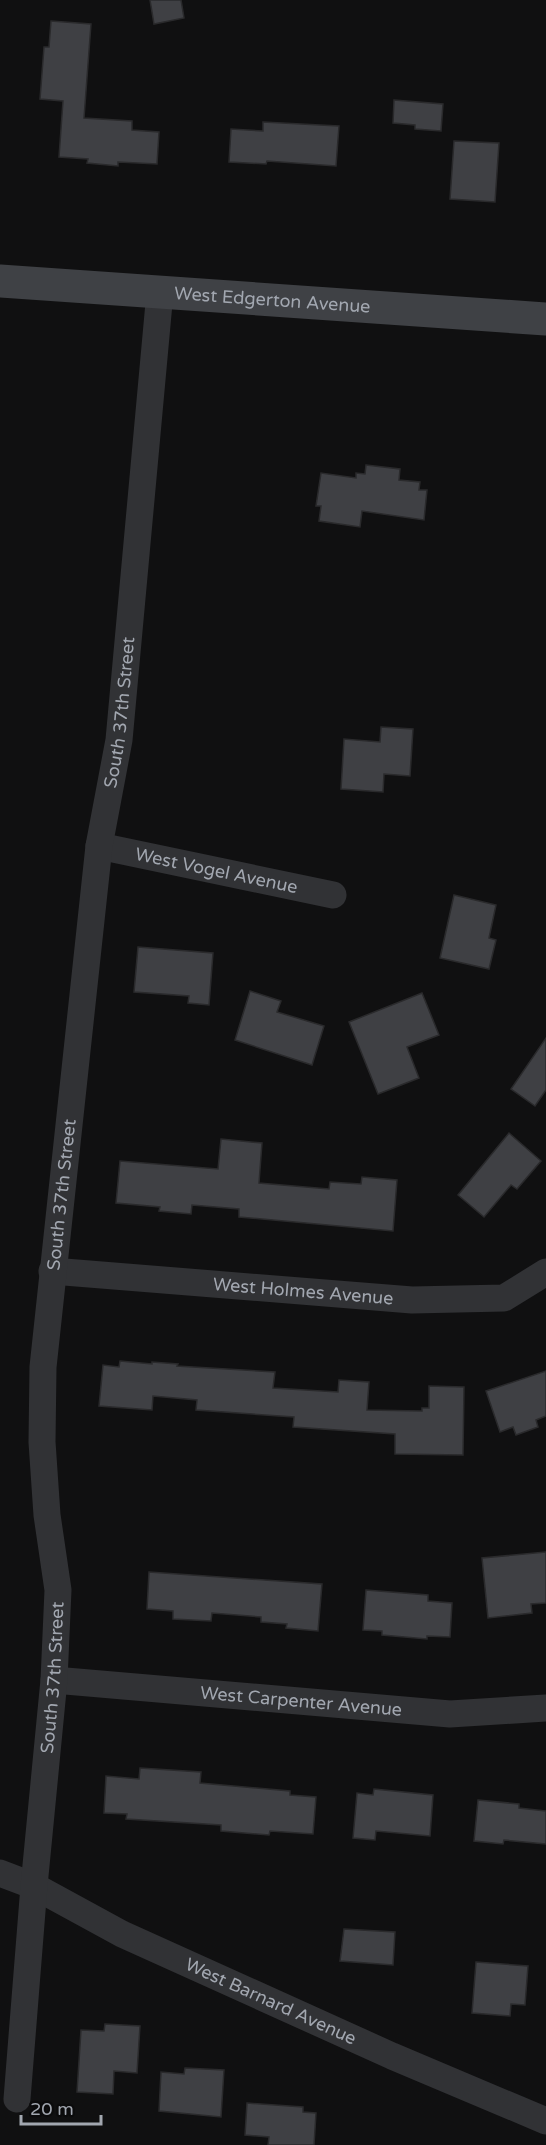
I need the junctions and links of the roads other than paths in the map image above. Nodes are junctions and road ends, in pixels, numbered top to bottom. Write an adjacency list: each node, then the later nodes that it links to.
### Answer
1 (0, 281): 2 (street, West Edgerton Avenue)
2 (160, 292): 3 (street, West Edgerton Avenue); 4 (street, South 37th Street)
3 (546, 319)
4 (99, 846): 5 (street, West Vogel Avenue); 6 (street, South 37th Street)
5 (333, 895)
6 (52, 1271): 7 (street, West Holmes Avenue); 8 (street, South 37th Street)
7 (546, 1272)
8 (54, 1680): 9 (street, West Carpenter Avenue); 11 (street, South 37th Street)
9 (546, 1708)
10 (0, 1873): 11 (street, West Barnard Avenue)
11 (34, 1886): 12 (street, South 37th Street); 13 (street, West Barnard Avenue)
12 (17, 2099)
13 (546, 2121)

